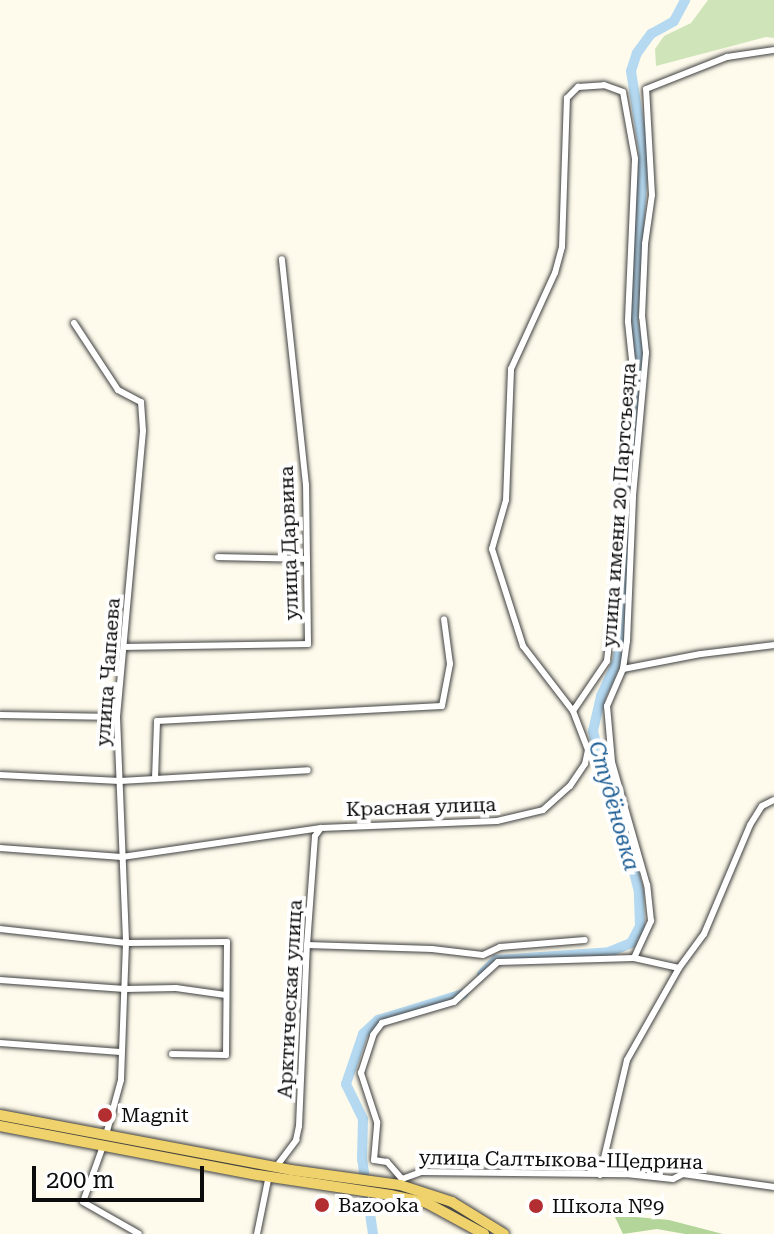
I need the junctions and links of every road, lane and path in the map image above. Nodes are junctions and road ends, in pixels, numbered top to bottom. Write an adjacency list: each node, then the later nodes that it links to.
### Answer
1 (774, 50): 10 (street, улица имени 20 Партсъезда)
2 (578, 87): 11 (street, Красная улица); 11 (street, улица имени 20 Партсъезда)
3 (282, 259): 6 (street, улица Дарвина)
4 (74, 323): 9 (street, улица Чапаева)
5 (218, 557): 6 (street)
6 (307, 559): 9 (street, улица Дарвина)
7 (444, 619): 16 (street)
8 (774, 645): 10 (street)
9 (124, 647): 13 (street, улица Чапаева)
10 (623, 669): 26 (street, улица имени 20 Партсъезда)
11 (573, 711): 19 (street, Красная улица)
12 (0, 715): 13 (street)
13 (117, 717): 17 (street, улица Чапаева)
14 (308, 770): 16 (street)
15 (0, 775): 17 (street)
16 (155, 779): 17 (street)
17 (120, 781): 21 (street, улица Чапаева)
18 (774, 800): 27 (street)
19 (321, 828): 21 (street, Красная улица); 25 (street, Арктическая улица)
20 (0, 848): 21 (street, Красная улица)
21 (122, 857): 24 (street, улица Чапаева)
22 (0, 929): 24 (street)
23 (585, 940): 25 (street)
24 (126, 943): 29 (street, улица Чапаева); 30 (street)
25 (307, 945): 37 (street, Арктическая улица)
26 (634, 958): 27 (street); 39 (street)
27 (679, 968): 38 (street)
28 (0, 980): 29 (street)
29 (125, 989): 30 (street); 32 (street, улица Чапаева)
30 (226, 995): 33 (street)
31 (0, 1043): 32 (street)
32 (121, 1052): 36 (street, улица Чапаева)
33 (172, 1054)
34 (0, 1115): 36 (main road)
35 (0, 1126): 36 (main road)
36 (104, 1141): 37 (main road); 41 (street, улица Чапаева)
37 (266, 1170): 39 (main road); 42 (street)
38 (600, 1175): 39 (street, улица Салтыкова-Щедрина); 40 (street, улица Салтыкова-Щедрина)
39 (396, 1186): 43 (main road); 44 (main road)
40 (774, 1187)
41 (139, 1234)
42 (257, 1234)
43 (484, 1234)
44 (504, 1234)

